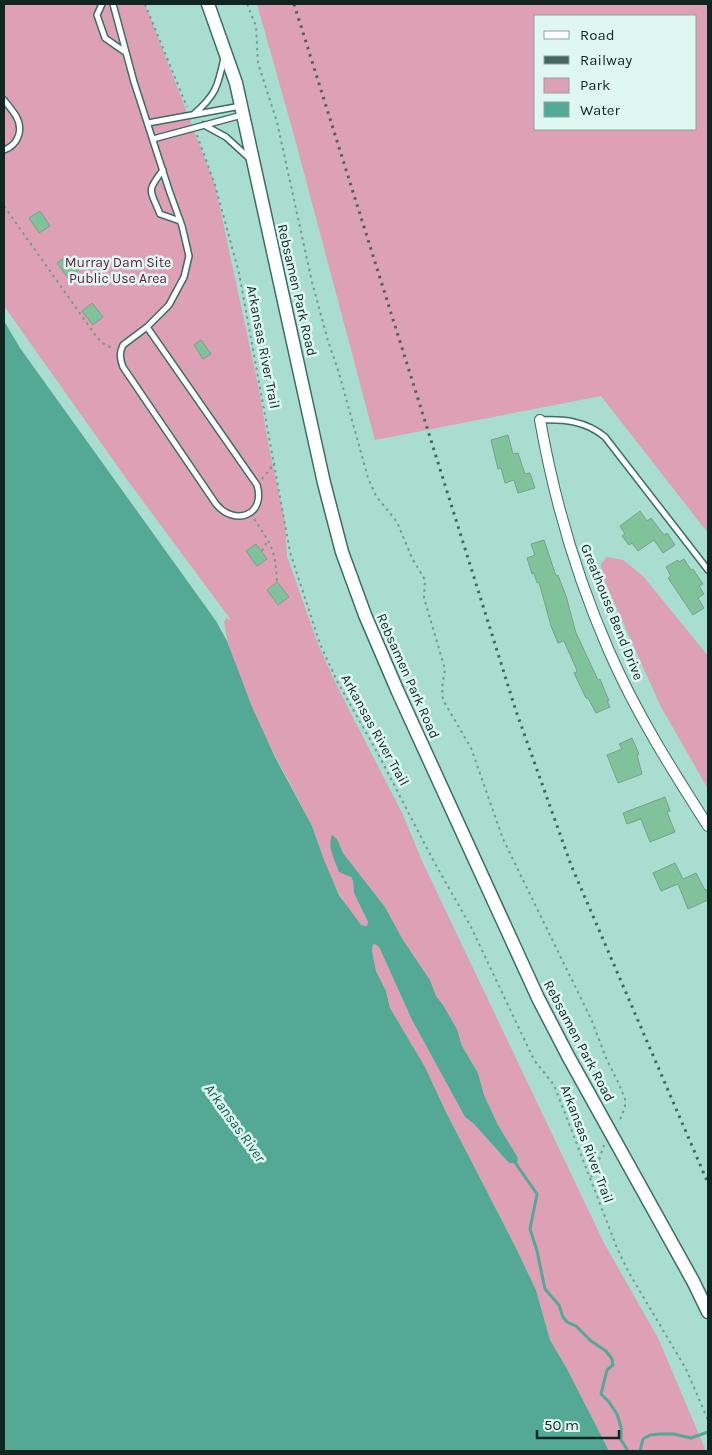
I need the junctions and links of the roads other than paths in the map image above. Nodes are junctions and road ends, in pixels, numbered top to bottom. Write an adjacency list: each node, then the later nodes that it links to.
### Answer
1 (102, 4): 5 (lane)
2 (113, 4): 5 (lane)
3 (208, 4): 4 (street, Rebsamen Park Road)
4 (225, 50): 7 (street, Rebsamen Park Road); 8 (lane)
5 (126, 52): 9 (lane)
6 (4, 100): 12 (lane)
7 (243, 110): 8 (lane); 10 (lane); 13 (street, Rebsamen Park Road)
8 (192, 114): 9 (lane)
9 (148, 124): 11 (lane)
10 (203, 125): 11 (lane); 13 (lane)
11 (153, 139): 14 (lane)
12 (4, 150)
13 (254, 162): 20 (street, Rebsamen Park Road)
14 (162, 170): 15 (lane); 15 (lane)
15 (180, 221): 16 (lane)
16 (147, 326): 16 (lane)
17 (540, 420): 18 (lane); 19 (street, Greathouse Bend Drive)
18 (708, 570)
19 (708, 826)
20 (708, 1312)

